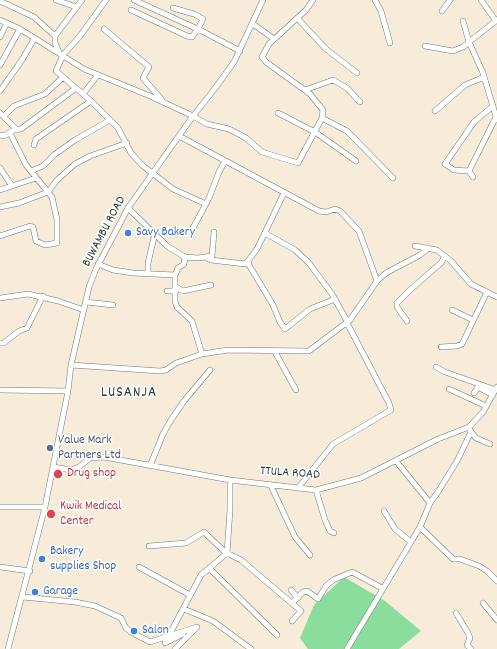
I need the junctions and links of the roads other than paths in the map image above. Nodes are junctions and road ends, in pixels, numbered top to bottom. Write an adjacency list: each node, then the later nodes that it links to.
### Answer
1 (56, 0): 11 (street)
2 (82, 0): 11 (street)
3 (106, 0): 32 (street)
4 (263, 0): 20 (street, BUWAMBU ROAD)
5 (314, 0): 15 (street)
6 (375, 0): 29 (street)
7 (450, 0): 14 (street)
8 (481, 0): 17 (street)
9 (0, 1): 24 (street)
10 (137, 1): 23 (street)
11 (76, 7): 24 (street)
12 (173, 8): 23 (street)
13 (131, 10): 23 (street)
14 (442, 11)
15 (297, 18): 26 (street); 34 (street)
16 (0, 20): 19 (street)
17 (497, 20): 28 (street)
18 (463, 21): 28 (street)
19 (7, 23): 21 (street); 25 (street)
20 (253, 24): 26 (street); 31 (street, BUWAMBU ROAD)
21 (20, 29): 27 (street); 33 (street)
22 (104, 29): 41 (street)
23 (198, 29): 31 (street)
24 (55, 36): 32 (street)
25 (0, 37)
26 (274, 38): 39 (street)
27 (34, 39): 32 (street); 40 (street)
28 (469, 42): 30 (street); 36 (street)
29 (390, 43)
30 (424, 46)
31 (240, 51): 51 (street, BUWAMBU ROAD)
32 (61, 53): 35 (street); 37 (street)
33 (0, 65)
34 (356, 73)
35 (98, 75): 42 (street); 43 (street)
36 (484, 76): 47 (street); 48 (street)
37 (62, 78): 38 (street); 50 (street)
38 (76, 88): 42 (street); 55 (street)
39 (305, 90): 46 (street); 52 (street)
40 (0, 91)
41 (156, 93): 43 (street); 45 (street)
42 (83, 94): 44 (street)
43 (151, 96): 45 (street)
44 (91, 101): 54 (street); 61 (street)
45 (164, 102): 51 (street)
46 (360, 102)
47 (493, 106): 53 (street); 66 (street)
48 (435, 111)
49 (278, 113): 56 (street)
50 (2, 115): 55 (street)
51 (193, 116): 56 (street); 59 (street, BUWAMBU ROAD)
52 (322, 118): 56 (street); 70 (street)
53 (496, 119): 66 (street)
54 (110, 120): 60 (street); 65 (street)
55 (18, 130): 57 (street)
56 (315, 132): 63 (street)
57 (10, 133): 58 (street); 65 (street)
58 (0, 134)
59 (179, 136): 62 (street); 67 (street, BUWAMBU ROAD)
60 (126, 144): 67 (street); 73 (street)
61 (34, 145)
62 (224, 160): 74 (street); 75 (street)
63 (356, 161)
64 (0, 168): 71 (street)
65 (31, 171): 69 (street)
66 (469, 171): 68 (street)
67 (153, 173): 75 (street); 77 (street, BUWAMBU ROAD)
68 (474, 177)
69 (36, 178): 71 (street); 73 (street)
70 (393, 178)
71 (12, 186): 72 (street)
72 (0, 190)
73 (48, 192): 76 (street); 82 (street)
74 (284, 193): 81 (street); 92 (street)
75 (206, 204): 78 (street)
76 (0, 207)
77 (128, 208): 80 (street); 89 (street, BUWAMBU ROAD)
78 (192, 230)
79 (214, 232): 87 (street)
80 (155, 233): 86 (street); 90 (street)
81 (264, 233): 88 (street); 100 (street)
82 (0, 236)
83 (415, 246): 84 (street)
84 (429, 248): 85 (street); 92 (street)
85 (446, 256): 96 (street); 106 (street)
86 (185, 257): 87 (street); 91 (street)
87 (207, 258): 88 (street)
88 (247, 262): 100 (street)
89 (98, 264): 90 (street); 101 (street, BUWAMBU ROAD)
90 (148, 274): 91 (street)
91 (175, 275): 94 (street)
92 (377, 281): 107 (street)
93 (211, 285): 94 (street)
94 (176, 289): 95 (street); 111 (street)
95 (167, 291)
96 (487, 292): 98 (street); 105 (street)
97 (43, 296): 99 (street); 103 (street); 108 (street)
98 (497, 297)
99 (0, 298)
100 (335, 299): 107 (street)
101 (86, 302): 102 (street); 103 (street, BUWAMBU ROAD)
102 (113, 305)
103 (84, 310): 112 (street, BUWAMBU ROAD)
104 (452, 310): 105 (street)
105 (473, 320): 109 (street)
106 (407, 321)
107 (347, 322): 110 (street); 129 (street)
108 (0, 343)
109 (441, 347)
110 (275, 352): 111 (street); 117 (street)
111 (202, 354): 112 (street)
112 (71, 365): 118 (street, BUWAMBU ROAD)
113 (436, 367): 119 (street)
114 (210, 370): 125 (street)
115 (450, 389): 121 (street)
116 (0, 390): 118 (street)
117 (296, 390)
118 (68, 391): 126 (street, BUWAMBU ROAD)
119 (495, 391): 120 (street); 121 (street, TTULA ROAD)
120 (474, 394)
121 (486, 406): 122 (street, TTULA ROAD)
122 (470, 429): 123 (street); 124 (street, TTULA ROAD); 131 (street)
123 (490, 444)
124 (396, 461): 130 (street, TTULA ROAD); 131 (street)
125 (150, 466): 126 (street, TTULA ROAD); 127 (street, TTULA ROAD)
126 (53, 467): 133 (street, BUWAMBU ROAD)
127 (230, 480): 128 (street, TTULA ROAD); 139 (street)
128 (271, 486): 129 (street, TTULA ROAD); 140 (street)
129 (298, 488): 130 (street, TTULA ROAD)
130 (316, 490): 136 (street)
131 (430, 503): 135 (street)
132 (0, 507): 133 (street)
133 (44, 507): 144 (street, BUWAMBU ROAD)
134 (384, 511): 137 (street)
135 (420, 527): 137 (street); 145 (street)
136 (334, 533)
137 (411, 542): 146 (street)
138 (149, 546): 139 (street)
139 (227, 553): 143 (street); 151 (street)
140 (310, 555)
141 (0, 567): 144 (street)
142 (139, 567): 148 (street)
143 (209, 568): 148 (street); 158 (street)
144 (30, 570): 149 (street, BUWAMBU ROAD)
145 (497, 581)
146 (382, 588): 150 (street); 162 (street)
147 (291, 590): 150 (street)
148 (190, 595): 153 (street)
149 (23, 597): 157 (street); 159 (street, BUWAMBU ROAD)
150 (298, 598): 151 (street)
151 (292, 603): 156 (street)
152 (483, 603): 155 (street)
153 (184, 609): 157 (street); 160 (street)
154 (456, 613): 163 (street)
155 (497, 620)
156 (292, 621)
157 (197, 627): 161 (street)
158 (277, 635)
159 (10, 648)
160 (249, 648)
161 (175, 649)
162 (347, 649)
163 (471, 649)

